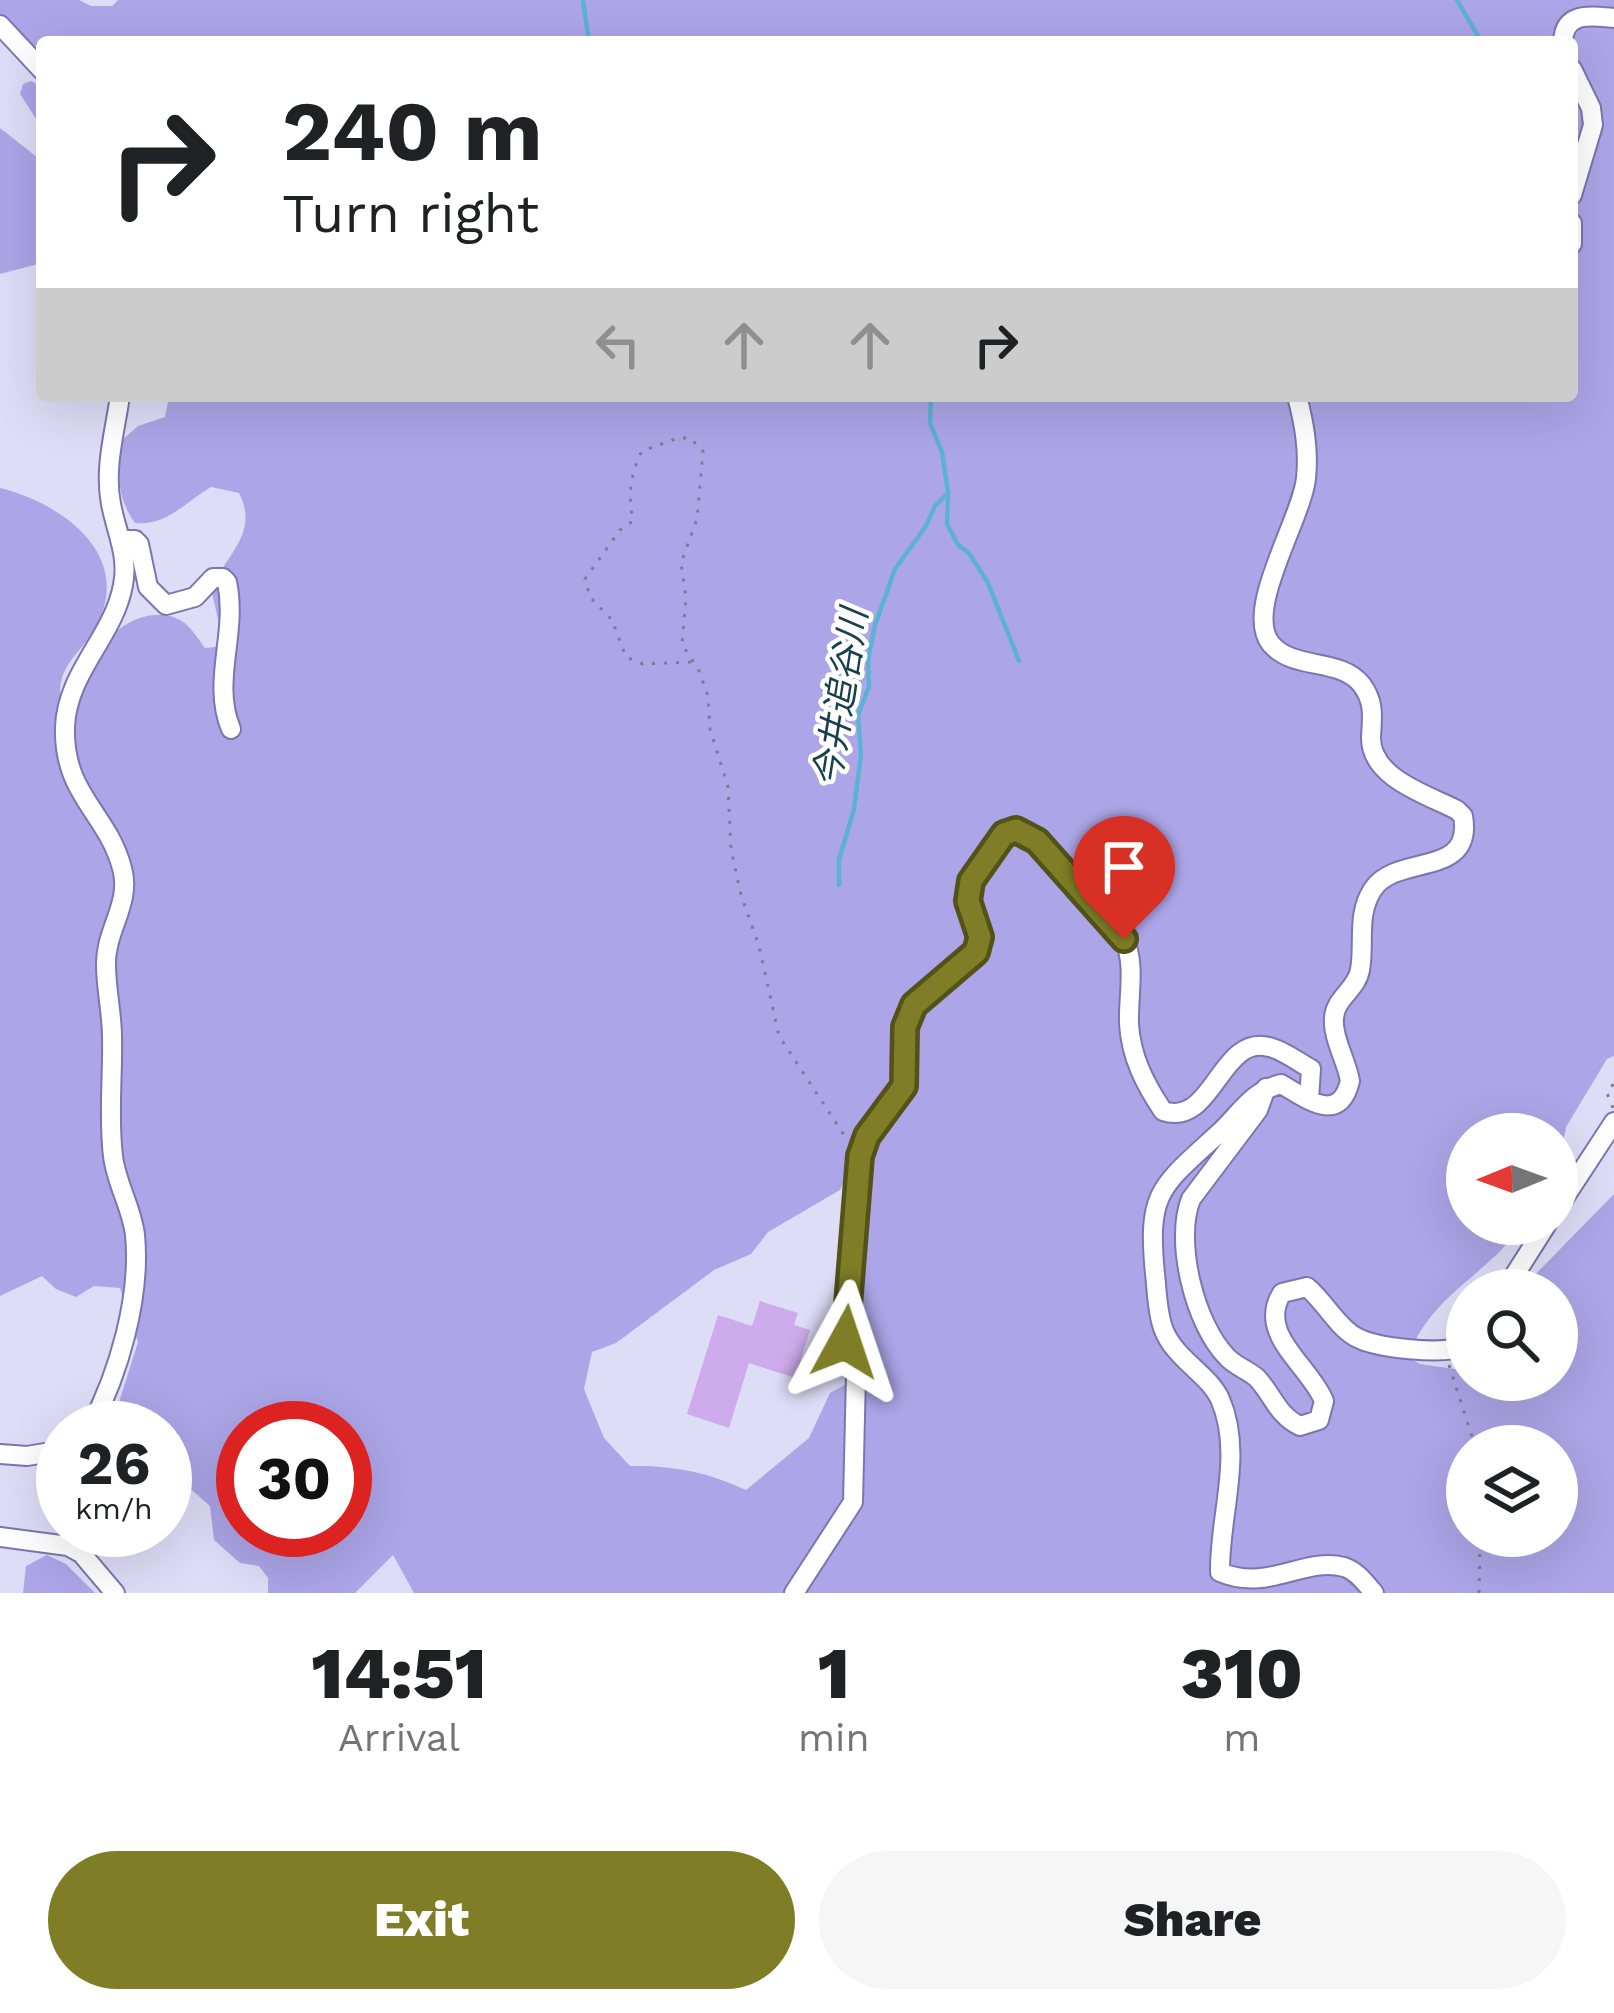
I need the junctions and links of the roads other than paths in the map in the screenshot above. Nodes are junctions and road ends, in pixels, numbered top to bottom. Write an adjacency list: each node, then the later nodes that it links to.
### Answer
1 (1614, 18): 3 (street)
2 (0, 25): 4 (street)
3 (1565, 36)
4 (36, 64)
5 (1578, 81): 6 (street)
6 (1578, 175)
7 (119, 402): 9 (street)
8 (1299, 402): 12 (street)
9 (121, 540): 10 (street); 16 (street)
10 (231, 729)
11 (1266, 1088): 12 (street); 15 (street); 22 (street)
12 (1309, 1100): 21 (street)
13 (1614, 1122): 14 (street)
14 (1578, 1177)
15 (1446, 1352)
16 (104, 1401)
17 (0, 1454): 18 (street)
18 (36, 1454)
19 (0, 1537): 20 (street)
20 (115, 1593)
21 (794, 1593)
22 (1374, 1593)

